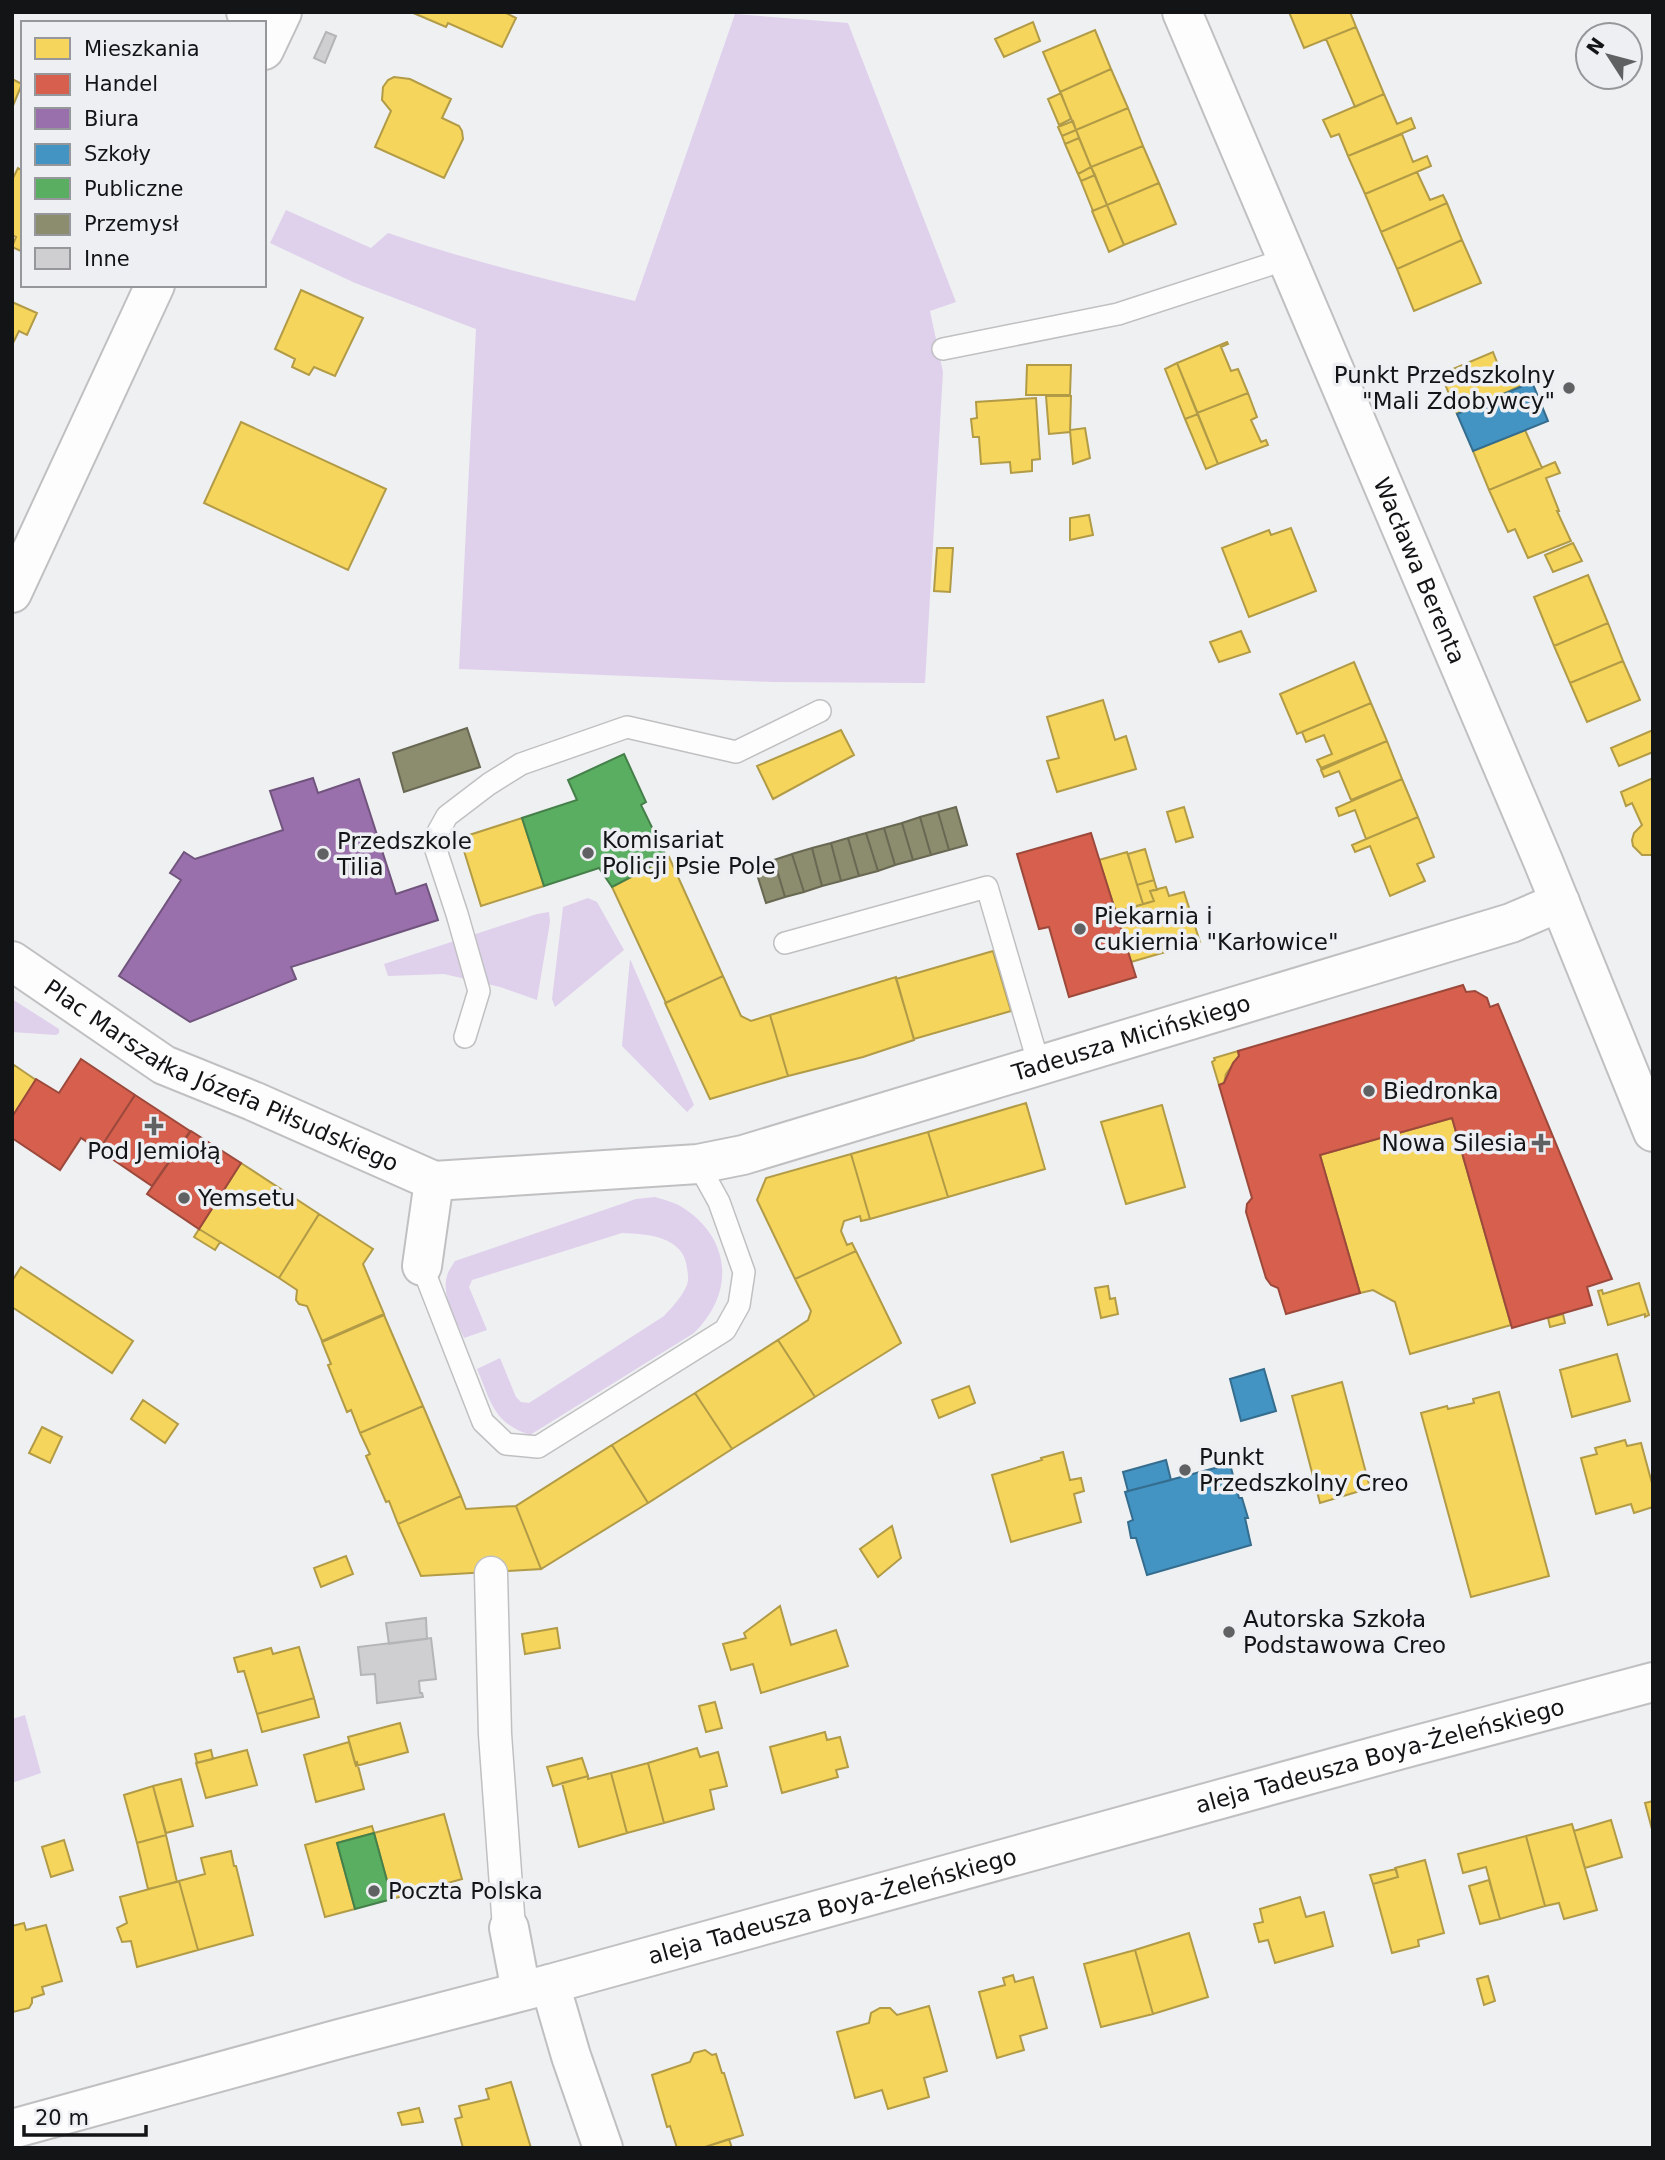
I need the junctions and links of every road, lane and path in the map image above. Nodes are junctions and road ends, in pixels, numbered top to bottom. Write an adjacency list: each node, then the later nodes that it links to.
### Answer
1 (1182, 12): 2 (street, Wacława Berenta)
2 (1287, 259): 4 (lane); 7 (street, Wacława Berenta)
3 (154, 287): 5 (street)
4 (943, 349)
5 (15, 579)
6 (820, 711): 10 (lane)
7 (1560, 902): 11 (street, Tadeusza Micińskiego); 12 (street, Wacława Berenta)
8 (785, 943): 11 (lane)
9 (12, 961): 14 (street, Plac Marszałka Józefa Piłsudskiego)
10 (465, 1037)
11 (1039, 1065): 13 (street, Tadeusza Micińskiego)
12 (1653, 1132)
13 (698, 1164): 14 (street, Plac Marszałka Józefa Piłsudskiego); 15 (lane)
14 (434, 1181): 15 (street)
15 (422, 1266)
16 (491, 1573): 18 (street)
17 (1653, 1682): 19 (street, aleja Tadeusza Boya-Żeleńskiego)
18 (509, 1928): 19 (street)
19 (536, 1987): 20 (street, aleja Tadeusza Boya-Żeleńskiego); 21 (street)
20 (12, 2129)
21 (603, 2148)

